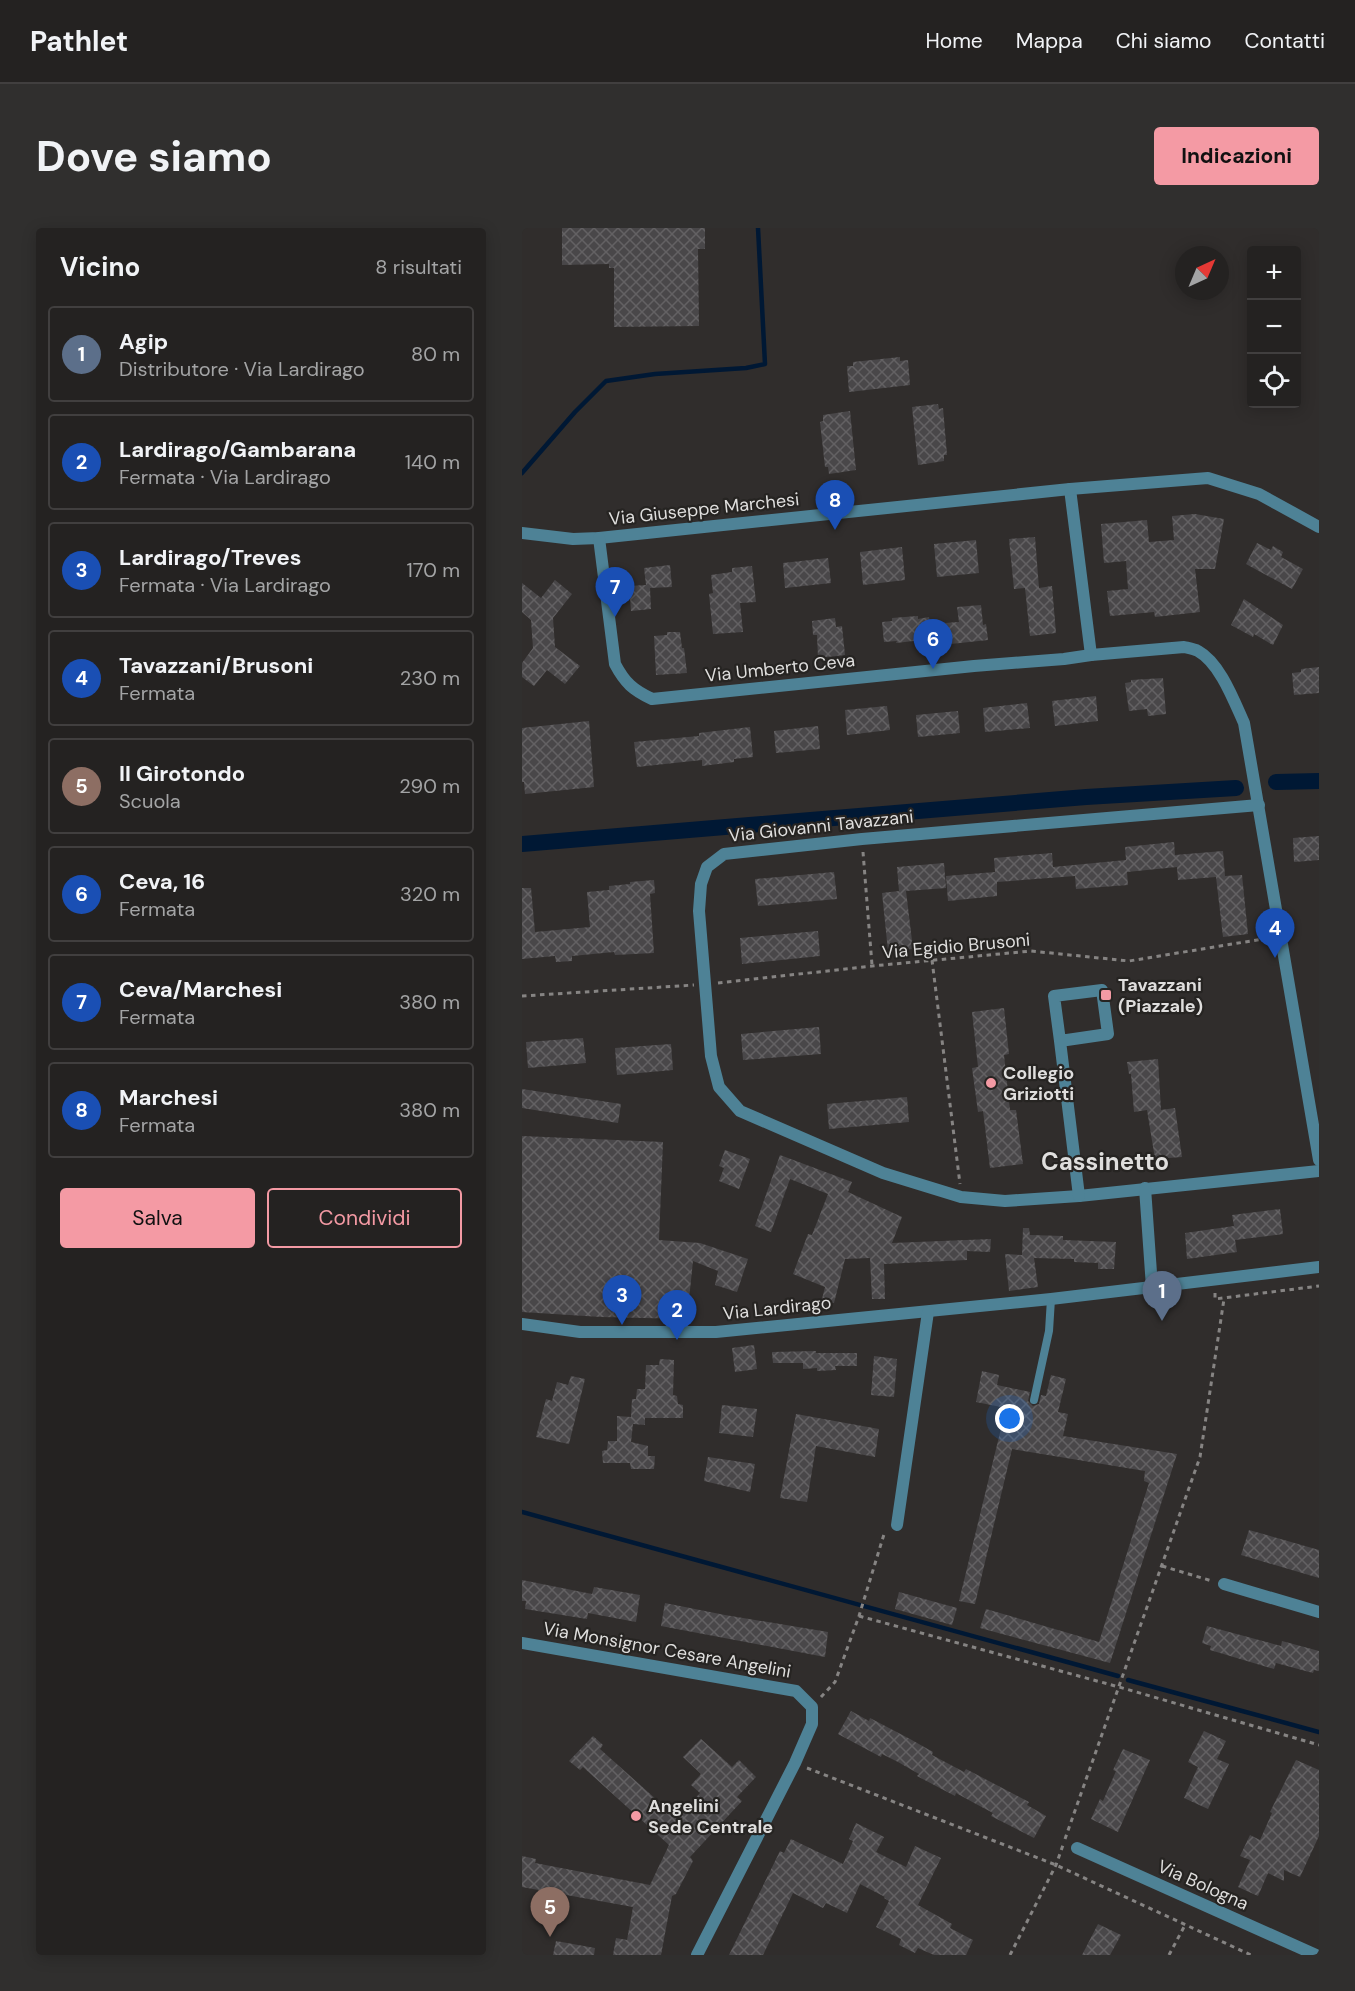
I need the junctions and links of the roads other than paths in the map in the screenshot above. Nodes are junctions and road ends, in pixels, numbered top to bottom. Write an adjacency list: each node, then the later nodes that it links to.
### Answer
1 (1070, 489): 2 (street, Via Giuseppe Marchesi); 4 (street, Via Giuseppe Marchesi); 5 (street)
2 (1319, 527)
3 (522, 533): 4 (street, Via Giuseppe Marchesi)
4 (599, 538): 5 (street, Via Umberto Ceva)
5 (1091, 655): 6 (street)
6 (1259, 805): 8 (street); 11 (street, Via Giovanni Tavazzani)
7 (1060, 1041): 7 (street); 11 (street)
8 (1319, 1160)
9 (1319, 1171): 10 (street, Via Giovanni Tavazzani)
10 (1145, 1188): 11 (street, Via Giovanni Tavazzani); 13 (street)
11 (1079, 1196)
12 (1319, 1267): 13 (street, Via Lardirago)
13 (1152, 1287): 14 (street, Via Lardirago)
14 (1051, 1299): 15 (street, Via Lardirago); 17 (lane)
15 (928, 1312): 16 (street, Via Lardirago); 18 (street)
16 (522, 1324)
17 (1034, 1400)
18 (897, 1525)
19 (1224, 1584): 20 (street)
20 (1319, 1612)
21 (522, 1643): 23 (street, Via Monsignor Cesare Angelini)
22 (1077, 1848): 24 (street, Via Bologna)
23 (697, 1955)
24 (1316, 1955)

